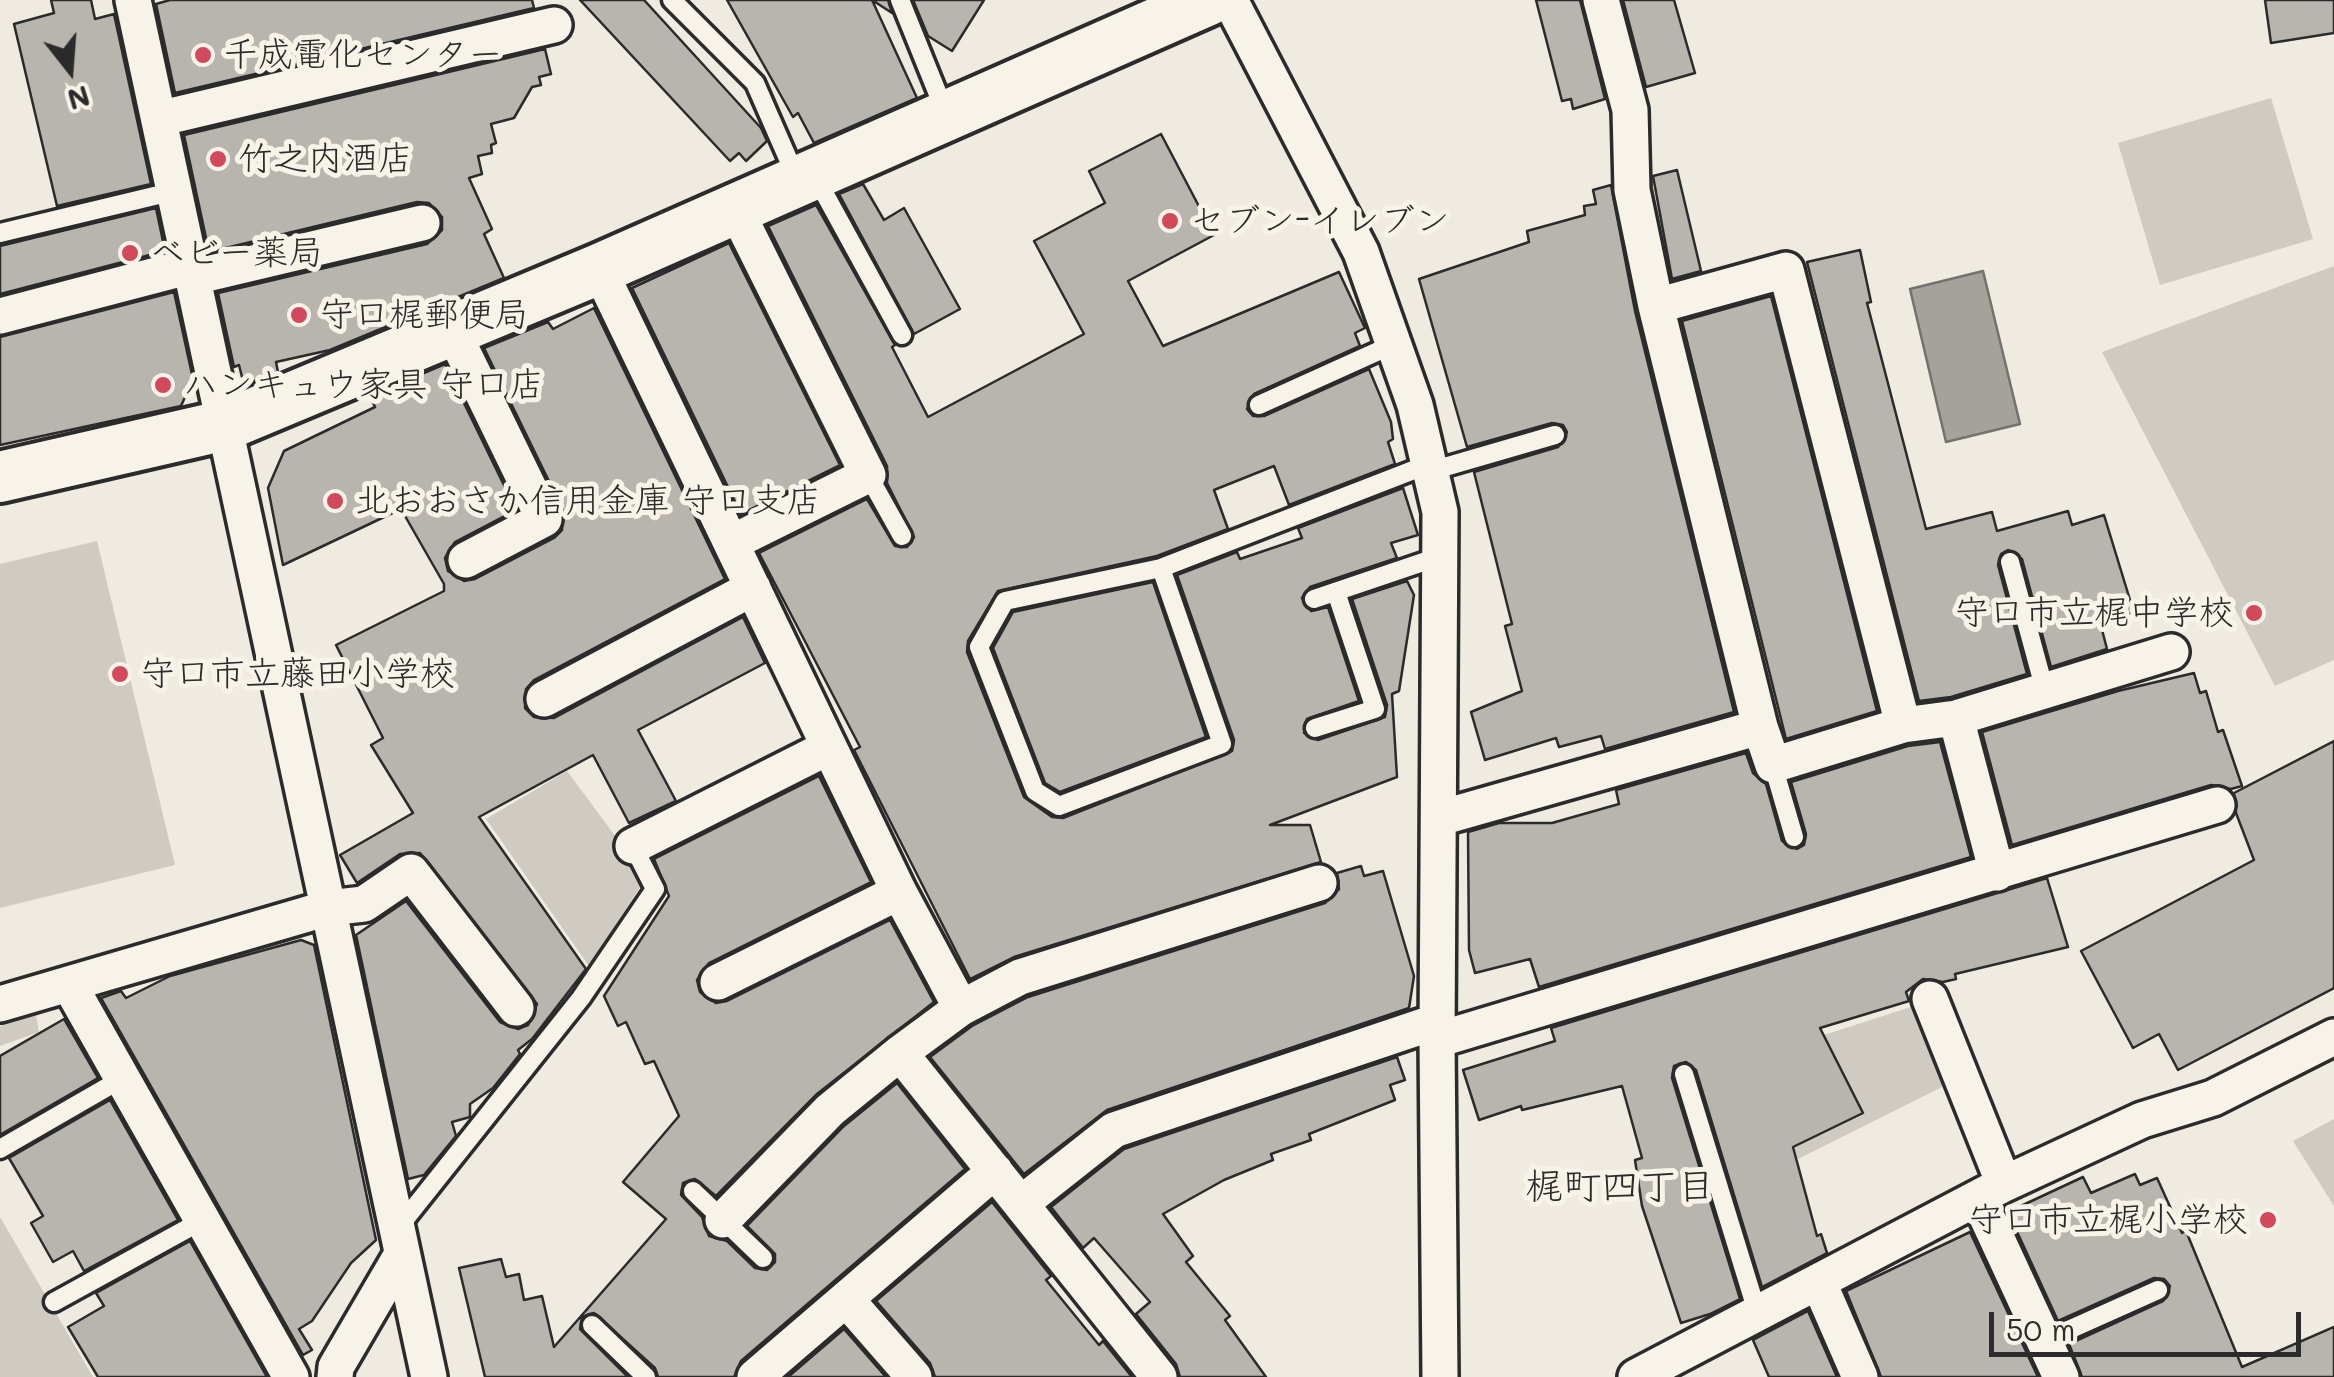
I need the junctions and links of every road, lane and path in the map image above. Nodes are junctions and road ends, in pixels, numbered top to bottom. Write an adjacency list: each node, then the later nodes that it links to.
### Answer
1 (133, 0): 8 (street)
2 (672, 0): 9 (lane)
3 (900, 0): 7 (lane)
4 (1601, 0): 16 (street)
5 (1205, 2): 7 (street); 20 (street)
6 (554, 25): 8 (street)
7 (946, 115): 9 (street)
8 (162, 118): 10 (street)
9 (806, 177): 11 (street); 19 (lane)
10 (175, 192): 13 (lane); 15 (street)
11 (735, 208): 14 (street); 25 (street)
12 (422, 224): 15 (street)
13 (0, 233)
14 (599, 269): 18 (street); 28 (street)
15 (193, 271): 17 (street); 22 (street)
16 (1656, 306): 40 (street); 41 (street)
17 (0, 316)
18 (452, 330): 22 (street); 30 (street)
19 (902, 335)
20 (1394, 344): 21 (lane); 24 (street)
21 (1259, 405)
22 (226, 425): 26 (street); 52 (street)
23 (1555, 435): 24 (lane)
24 (1430, 468): 29 (street); 32 (lane)
25 (868, 475): 27 (lane); 28 (street)
26 (0, 477)
27 (902, 536)
28 (731, 543): 33 (street)
29 (1440, 556): 34 (lane); 46 (street)
30 (466, 560)
31 (2010, 562): 37 (lane)
32 (1161, 568): 32 (lane)
33 (753, 588): 38 (street); 43 (street)
34 (1336, 592): 35 (lane); 42 (lane)
35 (1314, 599)
36 (2172, 652): 37 (street)
37 (2045, 691): 39 (street)
38 (544, 699)
39 (1956, 718): 40 (street); 49 (street)
40 (1903, 725): 44 (street)
41 (1760, 726): 44 (street); 46 (street)
42 (1315, 728)
43 (829, 747): 48 (street); 51 (street)
44 (1773, 765): 47 (lane)
45 (2217, 804): 49 (street)
46 (1440, 818): 59 (street)
47 (1794, 836)
48 (633, 846): 71 (lane)
49 (1997, 873): 59 (street)
50 (1318, 882): 58 (street)
51 (899, 892): 53 (street); 58 (street)
52 (328, 908): 54 (street); 57 (street); 71 (street)
53 (718, 982)
54 (69, 984): 56 (street); 63 (street)
55 (1930, 999): 67 (street)
56 (0, 1004)
57 (516, 1008)
58 (961, 1008): 61 (street)
59 (1437, 1030): 68 (street); 88 (street)
60 (2334, 1037): 67 (street)
61 (900, 1053): 65 (street); 70 (street)
62 (1684, 1074): 77 (lane)
63 (122, 1078): 64 (lane); 69 (street)
64 (0, 1149)
65 (995, 1171): 68 (street); 75 (street)
66 (693, 1192): 70 (lane)
67 (1991, 1192): 73 (street); 79 (street)
68 (1023, 1202): 87 (street)
69 (202, 1220): 76 (lane); 81 (street)
70 (723, 1220): 72 (lane)
71 (399, 1242): 82 (street); 83 (street)
72 (762, 1258)
73 (1819, 1283): 77 (street); 90 (street)
74 (2158, 1290): 79 (lane)
75 (846, 1299): 85 (street); 86 (street)
76 (54, 1302)
77 (1758, 1315): 80 (street)
78 (592, 1325): 84 (lane)
79 (2044, 1341): 91 (street)
80 (1684, 1366): 89 (street)
81 (291, 1377)
82 (335, 1377)
83 (428, 1377)
84 (646, 1377)
85 (755, 1377)
86 (914, 1377)
87 (1159, 1377)
88 (1440, 1377)
89 (1636, 1377)
90 (1860, 1377)
91 (2060, 1377)

